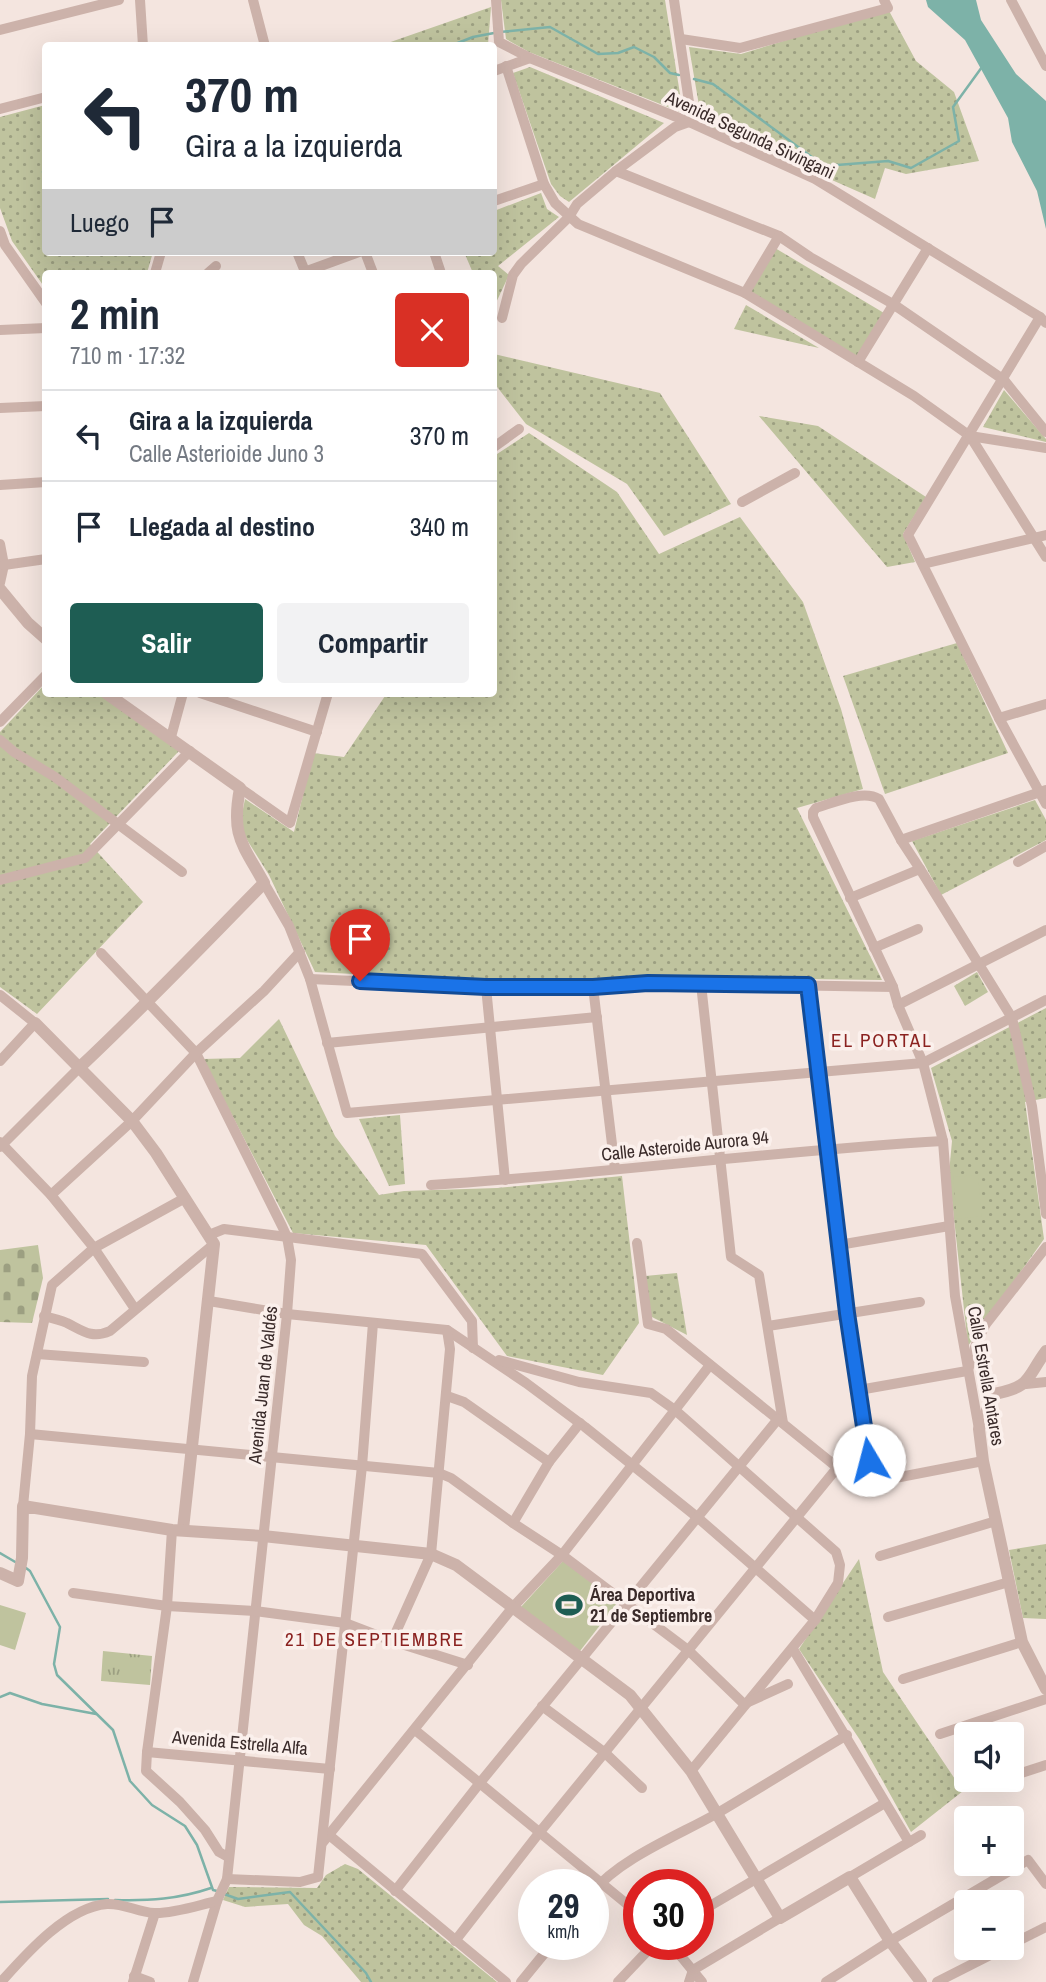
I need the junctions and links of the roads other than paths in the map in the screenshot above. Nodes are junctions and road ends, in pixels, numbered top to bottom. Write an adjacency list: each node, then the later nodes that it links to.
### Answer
1 (118, 0): 8 (street)
2 (140, 0): 10 (street)
3 (253, 0): 11 (street)
4 (496, 0): 12 (street, Avenida Segunda Sivingani)
5 (674, 0): 9 (street)
6 (884, 0): 9 (street)
7 (1011, 0): 14 (street)
8 (0, 30)
9 (681, 39): 18 (street)
10 (143, 42)
11 (264, 42)
12 (530, 58): 13 (street); 18 (street, Avenida Segunda Sivingani)
13 (506, 66): 15 (street); 20 (street)
14 (1046, 66)
15 (497, 70)
16 (42, 98): 17 (street)
17 (0, 109)
18 (689, 122): 19 (street); 25 (street, Avenida Segunda Sivingani)
19 (616, 171): 22 (street); 24 (street)
20 (544, 184): 21 (street); 22 (street)
21 (497, 200)
22 (569, 217): 28 (street); 31 (street)
23 (0, 231): 29 (street)
24 (779, 236): 28 (street); 30 (street)
25 (928, 248): 30 (street); 32 (street, Avenida Segunda Sivingani)
26 (349, 256): 27 (street)
27 (313, 270)
28 (745, 293): 35 (street)
29 (42, 297)
30 (893, 304): 35 (street); 36 (street)
31 (502, 318)
32 (1043, 320): 36 (street)
33 (42, 328): 34 (street)
34 (0, 330)
35 (858, 362): 41 (street)
36 (1004, 380): 40 (street); 41 (street)
37 (42, 405): 38 (street)
38 (0, 408)
39 (519, 429): 42 (street)
40 (1046, 432)
41 (970, 436): 43 (street); 49 (street); 53 (street)
42 (497, 445)
43 (1046, 448)
44 (795, 473): 47 (street)
45 (42, 482): 46 (street)
46 (0, 485)
47 (742, 502)
48 (1046, 535): 49 (street)
49 (1034, 538): 51 (street); 53 (street)
50 (0, 544): 54 (street)
51 (1046, 557)
52 (42, 560): 54 (street)
53 (923, 564): 64 (street)
54 (4, 565): 55 (street)
55 (0, 583)
56 (0, 589): 57 (street)
57 (42, 635)
58 (42, 679): 65 (street)
59 (112, 697): 67 (street)
60 (182, 697): 67 (street)
61 (212, 697): 66 (street)
62 (327, 697): 66 (street)
63 (1046, 704): 64 (street)
64 (999, 718): 71 (street)
65 (0, 722)
66 (317, 732): 70 (street)
67 (171, 737): 69 (street)
68 (0, 740): 73 (street)
69 (190, 751): 70 (street); 73 (street)
70 (240, 788): 80 (street)
71 (1043, 791): 72 (street); 74 (street)
72 (1046, 804)
73 (117, 825): 78 (street); 79 (street)
74 (901, 840): 77 (street); 81 (street, Calle Estrella Antares)
75 (1046, 846): 76 (street)
76 (1018, 862)
77 (920, 869): 81 (street); 87 (street)
78 (182, 872)
79 (0, 880)
80 (264, 883): 85 (street); 96 (street)
81 (850, 898): 84 (street, Calle Estrella Antares)
82 (918, 929): 84 (street)
83 (1046, 930): 87 (street)
84 (874, 948): 93 (street, Calle Estrella Antares)
85 (300, 952): 88 (street); 103 (street)
86 (101, 953): 96 (street, Avenida Juan de Valdés)
87 (978, 965): 97 (street); 99 (street)
88 (310, 979): 91 (street); 102 (street)
89 (701, 984): 90 (street); 92 (street); 108 (street)
90 (808, 985): 93 (street); 107 (street)
91 (486, 987): 92 (street); 101 (street)
92 (593, 987): 98 (street)
93 (893, 987): 97 (street, Calle Estrella Antares)
94 (0, 995): 100 (street)
95 (1046, 1000): 99 (street)
96 (148, 1004): 103 (street, Avenida Juan de Valdés); 106 (street)
97 (898, 1004): 105 (street, Calle Estrella Antares)
98 (597, 1017): 101 (street); 109 (street)
99 (1012, 1017): 105 (street); 121 (street)
100 (36, 1023): 104 (street); 106 (street)
101 (490, 1027): 102 (street); 110 (street)
102 (327, 1043): 110 (street)
103 (196, 1053): 111 (street); 123 (street, Avenida Juan de Valdés)
104 (0, 1061)
105 (923, 1063): 107 (street); 112 (street, Calle Estrella Antares)
106 (80, 1068): 111 (street); 113 (street)
107 (818, 1072): 108 (street); 114 (street)
108 (711, 1082): 109 (street); 115 (street)
109 (606, 1091): 110 (street); 116 (street)
110 (498, 1101): 117 (street)
111 (132, 1121): 119 (street); 120 (street)
112 (943, 1140): 114 (street, Calle Asteroide Aurora 94); 122 (street, Calle Estrella Antares)
113 (1, 1144): 119 (street)
114 (827, 1148): 115 (street, Calle Asteroide Aurora 94); 126 (street)
115 (720, 1159): 116 (street, Calle Asteroide Aurora 94); 136 (street)
116 (615, 1169): 117 (street, Calle Asteroide Aurora 94)
117 (505, 1180): 118 (street, Calle Asteroide Aurora 94)
118 (431, 1185)
119 (51, 1195): 128 (street)
120 (186, 1198): 124 (street); 128 (street)
121 (1046, 1214)
122 (949, 1226): 126 (street); 144 (street, Calle Estrella Antares)
123 (287, 1237): 124 (street); 133 (street, Avenida Juan de Valdés); 138 (street)
124 (211, 1239): 129 (street); 131 (street)
125 (637, 1243): 143 (street)
126 (839, 1245): 132 (street)
127 (1046, 1247): 144 (street)
128 (94, 1248): 131 (street); 134 (street)
129 (209, 1301): 133 (street); 154 (street)
130 (920, 1302): 132 (street)
131 (135, 1309): 134 (street)
132 (847, 1313): 136 (street); 147 (street)
133 (287, 1314): 135 (street); 155 (street, Avenida Juan de Valdés)
134 (44, 1316): 140 (street)
135 (373, 1323): 137 (street); 159 (street)
136 (768, 1326): 150 (street)
137 (447, 1330): 138 (street); 148 (street)
138 (473, 1348): 141 (street)
139 (1046, 1351): 146 (street)
140 (37, 1354): 142 (street); 153 (street)
141 (489, 1357): 149 (street); 151 (street)
142 (144, 1362)
143 (710, 1365): 149 (street); 150 (street)
144 (967, 1371): 147 (street); 152 (street, Calle Estrella Antares)
145 (1046, 1382): 146 (street)
146 (1026, 1384): 152 (street)
147 (859, 1391): 163 (street)
148 (447, 1396): 157 (street); 162 (street)
149 (675, 1410): 158 (street); 160 (street)
150 (781, 1421): 160 (street); 161 (street)
151 (580, 1423): 157 (street); 158 (street)
152 (979, 1429): 156 (street, Calle Estrella Antares)
153 (30, 1434): 154 (street); 164 (street)
154 (192, 1448): 155 (street); 169 (street)
155 (271, 1458): 159 (street); 170 (street, Avenida Juan de Valdés)
156 (983, 1461): 163 (street); 167 (street, Calle Estrella Antares)
157 (549, 1462): 168 (street)
158 (631, 1464): 165 (street); 173 (street)
159 (362, 1466): 162 (street); 171 (street)
160 (739, 1467): 165 (street); 166 (street)
161 (837, 1468): 163 (street); 166 (street)
162 (439, 1473): 168 (street); 172 (street)
163 (873, 1483)
164 (23, 1506): 169 (street); 176 (street)
165 (697, 1517): 175 (street); 179 (street)
166 (798, 1518): 175 (street); 184 (street)
167 (996, 1521): 174 (street); 177 (street, Calle Estrella Antares)
168 (513, 1523): 173 (street)
169 (177, 1530): 170 (street); 180 (street)
170 (263, 1536): 171 (street); 182 (street, Avenida Juan de Valdés)
171 (353, 1546): 172 (street); 185 (street)
172 (431, 1554): 181 (street); 186 (street)
173 (562, 1555): 179 (street); 181 (street)
174 (880, 1556)
175 (755, 1569): 184 (street); 189 (street)
176 (0, 1573)
177 (1009, 1582): 183 (street); 187 (street, Calle Estrella Antares)
178 (73, 1593): 180 (street)
179 (627, 1604): 189 (street); 190 (street)
180 (167, 1606): 182 (street); 202 (street)
181 (513, 1607): 190 (street); 191 (street)
182 (255, 1611): 185 (street); 204 (street, Avenida Juan de Valdés)
183 (888, 1618)
184 (815, 1620): 188 (street)
185 (345, 1623): 186 (street); 206 (street)
186 (392, 1641): 191 (street)
187 (1022, 1642): 192 (street); 194 (street, Calle Estrella Antares)
188 (793, 1649): 196 (street); 201 (street)
189 (688, 1650): 196 (street); 198 (street)
190 (582, 1658): 197 (street); 198 (street)
191 (468, 1665): 199 (street)
192 (903, 1679)
193 (788, 1684): 196 (street)
194 (1046, 1689)
195 (1046, 1699): 200 (street)
196 (744, 1704): 207 (street)
197 (542, 1706): 203 (street); 209 (street)
198 (640, 1709): 203 (street); 207 (street)
199 (415, 1730): 209 (street); 215 (street)
200 (940, 1734)
201 (846, 1735): 211 (street); 212 (street)
202 (147, 1752): 204 (street, Avenida Estrella Alfa); 217 (street)
203 (604, 1752): 210 (street); 213 (street)
204 (239, 1759): 206 (street, Avenida Estrella Alfa); 217 (street, Avenida Juan de Valdés)
205 (1046, 1765): 208 (street)
206 (330, 1769): 215 (street)
207 (691, 1771): 212 (street)
208 (1024, 1772)
209 (479, 1784): 213 (street); 225 (street)
210 (642, 1788)
211 (885, 1803): 216 (street); 221 (street)
212 (717, 1813): 219 (street); 221 (street)
213 (539, 1833): 218 (street); 233 (street)
214 (921, 1835): 216 (street)
215 (326, 1839): 222 (street); 225 (street)
216 (909, 1842): 220 (street)
217 (228, 1857): 222 (street, Avenida Juan de Valdés)
218 (586, 1869)
219 (609, 1876)
220 (850, 1877): 230 (street); 234 (street)
221 (755, 1878): 228 (street); 230 (street)
222 (227, 1879): 227 (street, Avenida Juan de Valdés)
223 (1046, 1884): 234 (street)
224 (609, 1887): 226 (street)
225 (395, 1891): 233 (street)
226 (623, 1900)
227 (218, 1901): 229 (street); 243 (street, Avenida Juan de Valdés)
228 (714, 1903)
229 (155, 1913): 240 (street); 241 (street)
230 (780, 1918): 239 (street)
231 (1046, 1927): 232 (street)
232 (1024, 1938)
233 (455, 1941): 244 (street)
234 (890, 1941): 249 (street); 250 (street)
235 (539, 1960): 245 (street)
236 (639, 1960): 246 (street)
237 (685, 1960): 239 (street)
238 (980, 1960): 251 (street)
239 (693, 1969): 247 (street); 248 (street)
240 (133, 1979): 242 (street)
241 (1, 1982)
242 (150, 1982)
243 (193, 1982)
244 (506, 1982)
245 (521, 1982)
246 (618, 1982)
247 (689, 1982)
248 (702, 1982)
249 (826, 1982)
250 (921, 1982)
251 (936, 1982)

